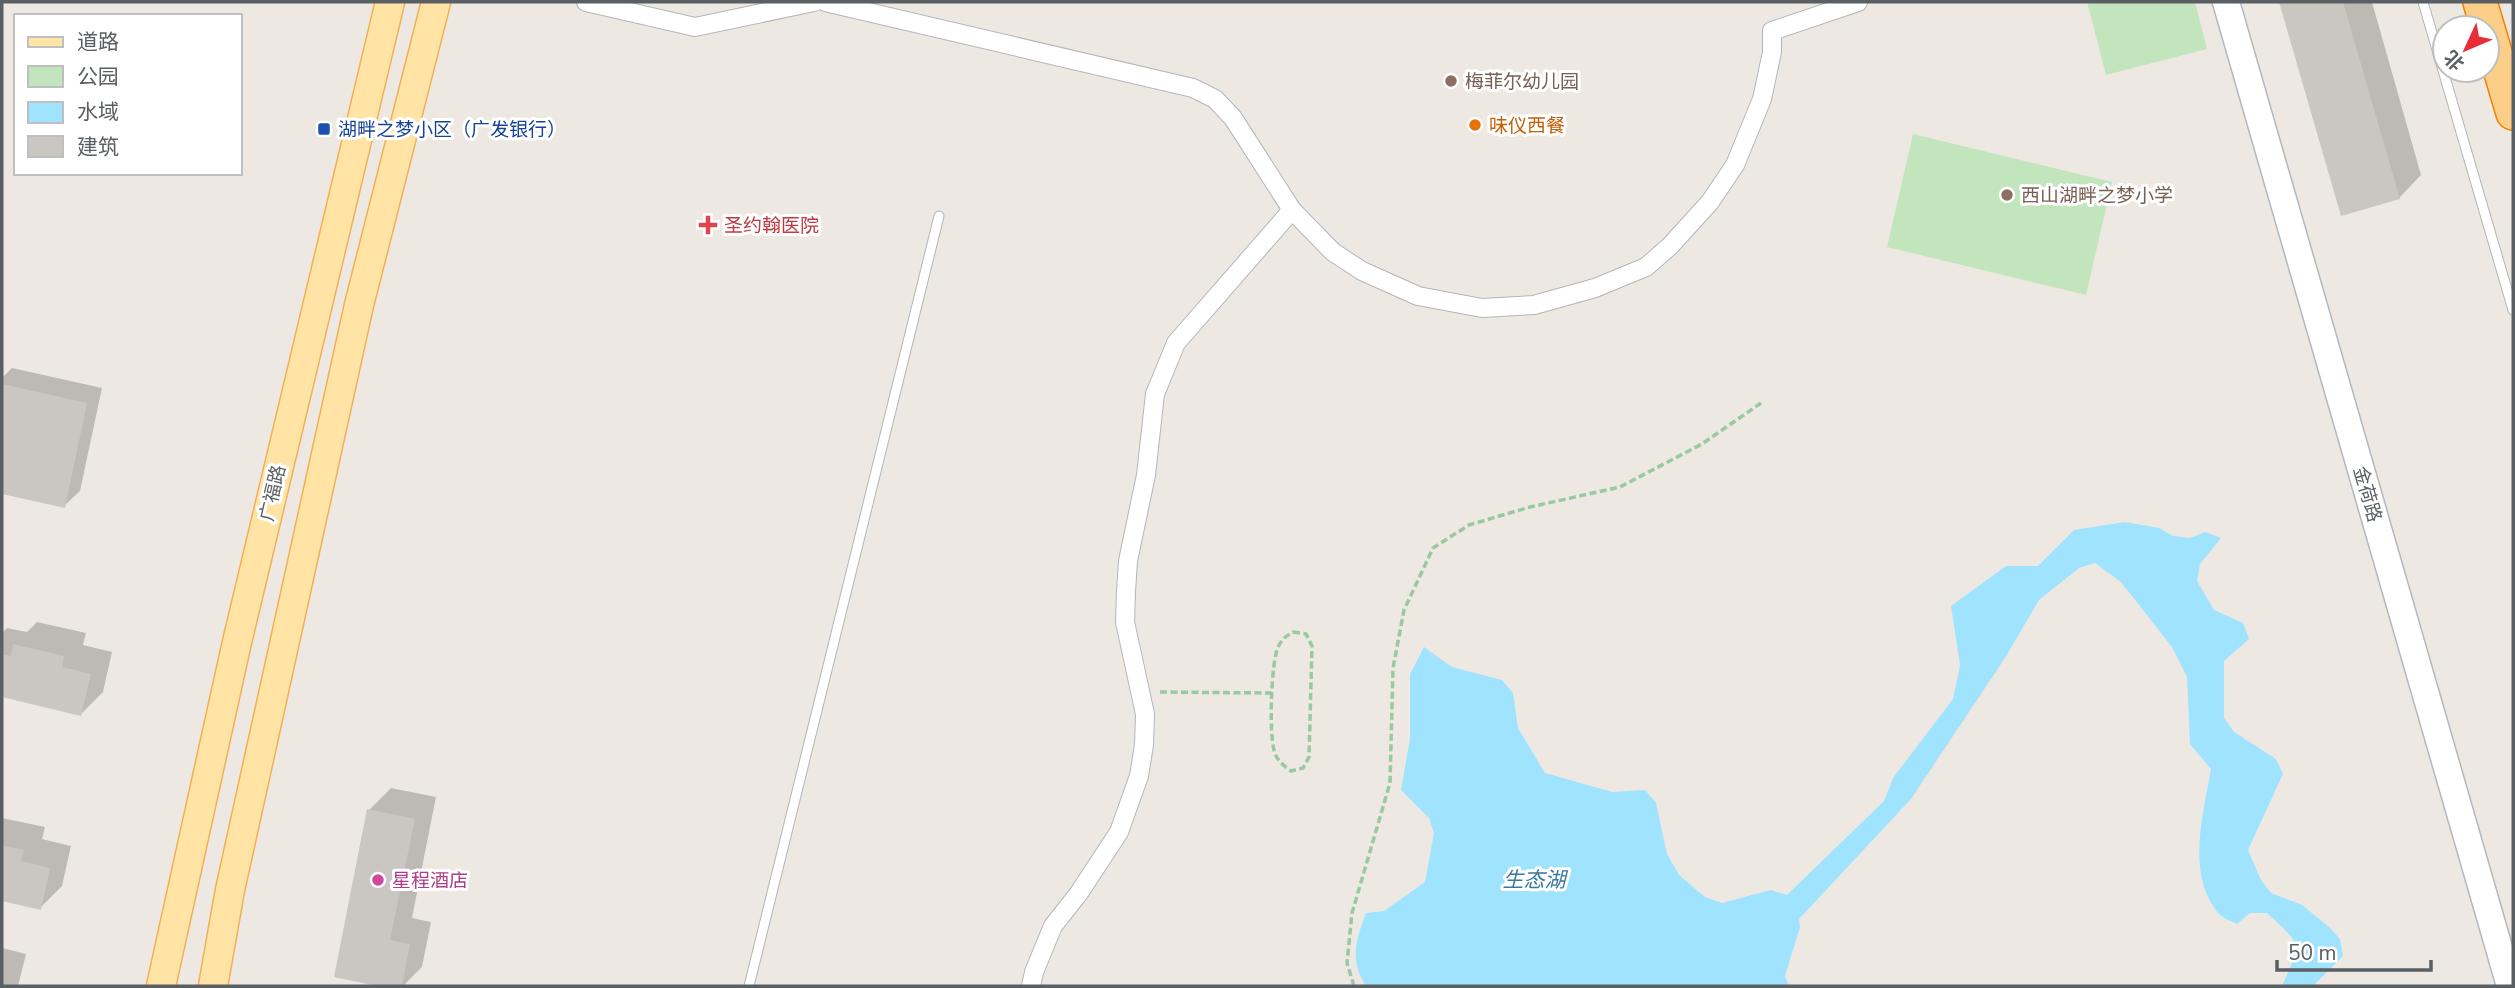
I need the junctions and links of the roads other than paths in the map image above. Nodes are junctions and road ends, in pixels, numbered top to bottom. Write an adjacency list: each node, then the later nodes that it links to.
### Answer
1 (390, 2): 14 (main road, 广福路)
2 (436, 2): 15 (main road)
3 (586, 2): 4 (street)
4 (814, 2)
5 (825, 2): 11 (street)
6 (1858, 2): 11 (street)
7 (2226, 2): 18 (street, 金荷路)
8 (2423, 2): 13 (lane)
9 (2480, 2): 10 (highway)
10 (2513, 113)
11 (1292, 210): 17 (street)
12 (939, 216): 16 (lane)
13 (2513, 310)
14 (162, 986)
15 (213, 986)
16 (749, 986)
17 (1031, 986)
18 (2510, 986)

